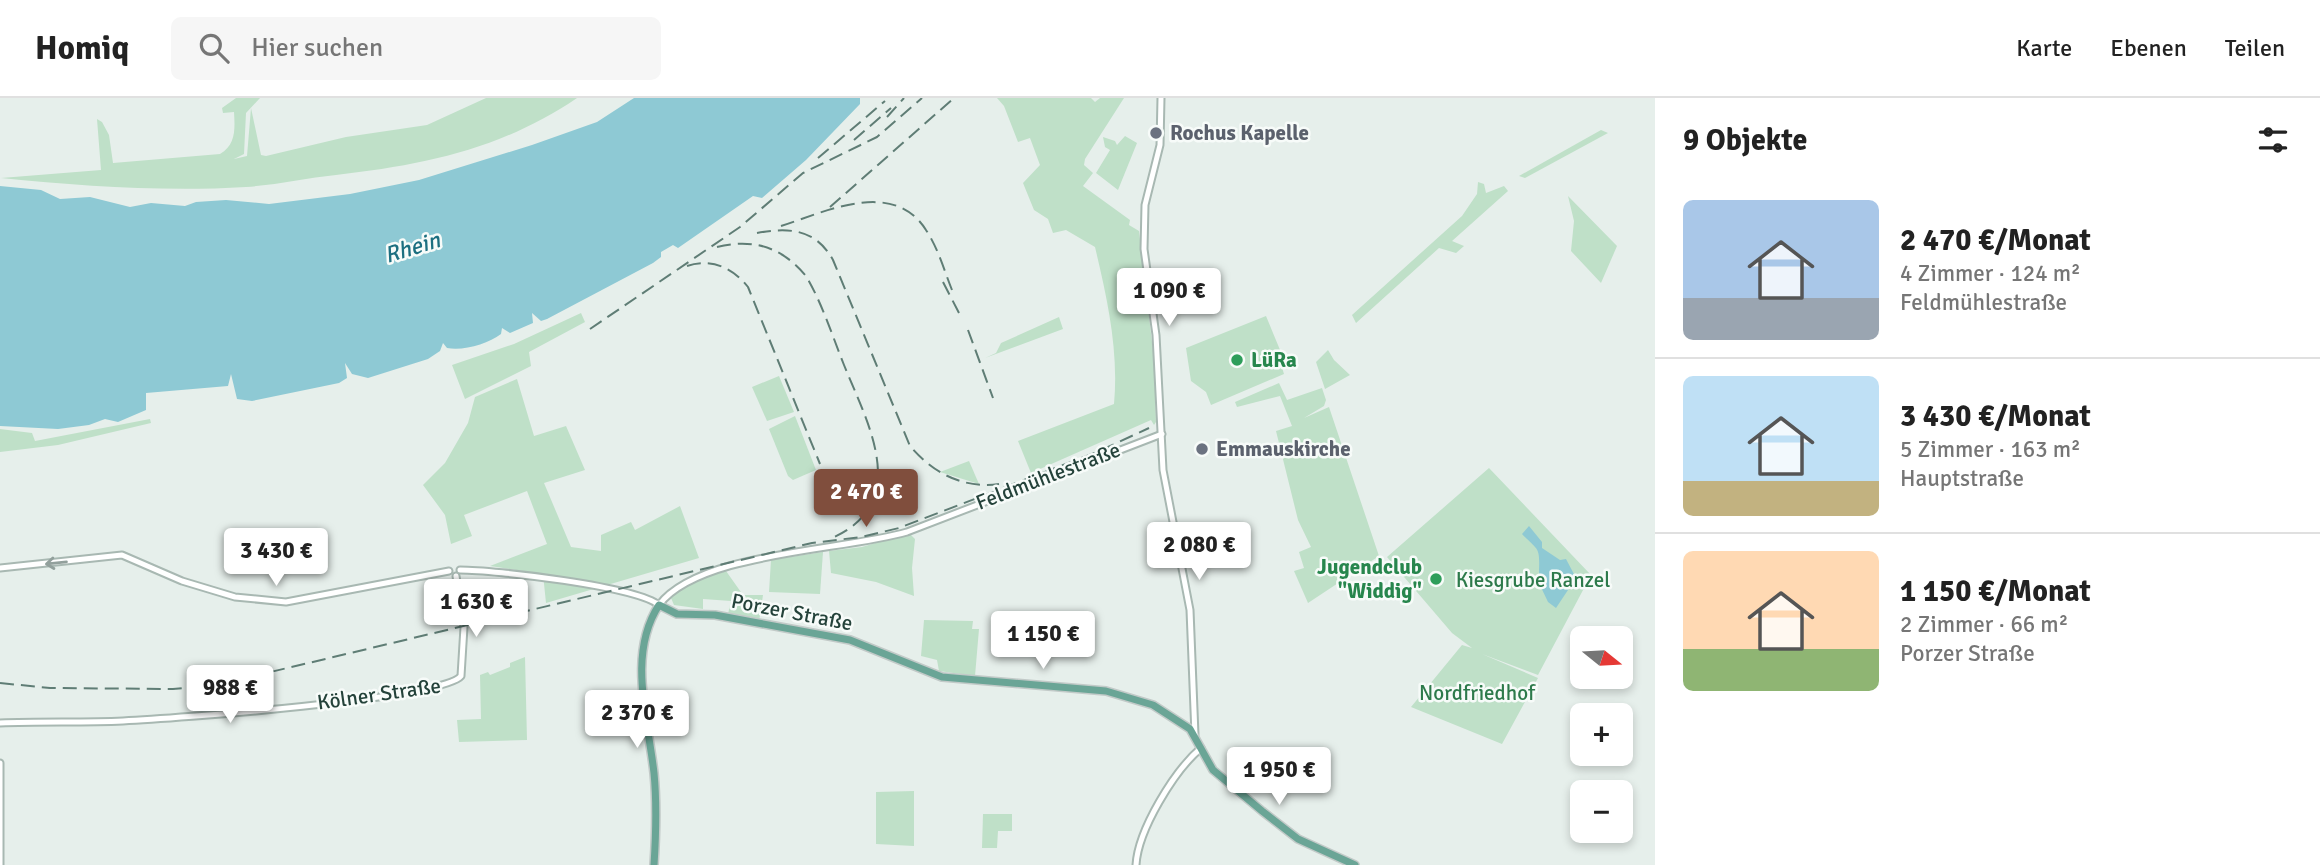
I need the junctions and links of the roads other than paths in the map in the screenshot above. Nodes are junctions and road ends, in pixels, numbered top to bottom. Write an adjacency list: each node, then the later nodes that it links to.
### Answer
1 (1161, 98): 2 (street)
2 (1162, 434): 6 (street, Feldmühlestraße); 12 (street)
3 (0, 568): 4 (street, one-way to 3)
4 (449, 571): 5 (street); 5 (street)
5 (458, 573): 6 (street); 11 (street, Kölner Straße)
6 (659, 604): 7 (main road); 8 (main road)
7 (674, 614): 8 (main road); 10 (main road, Porzer Straße)
8 (647, 629): 16 (main road)
9 (1158, 697): 10 (main road)
10 (1158, 708): 12 (main road, Porzer Straße)
11 (0, 723)
12 (1195, 735): 13 (main road, Porzer Straße)
13 (1201, 748): 17 (street); 18 (main road, Porzer Straße)
14 (0, 763): 15 (street)
15 (0, 865)
16 (654, 865)
17 (1136, 865)
18 (1355, 865)

